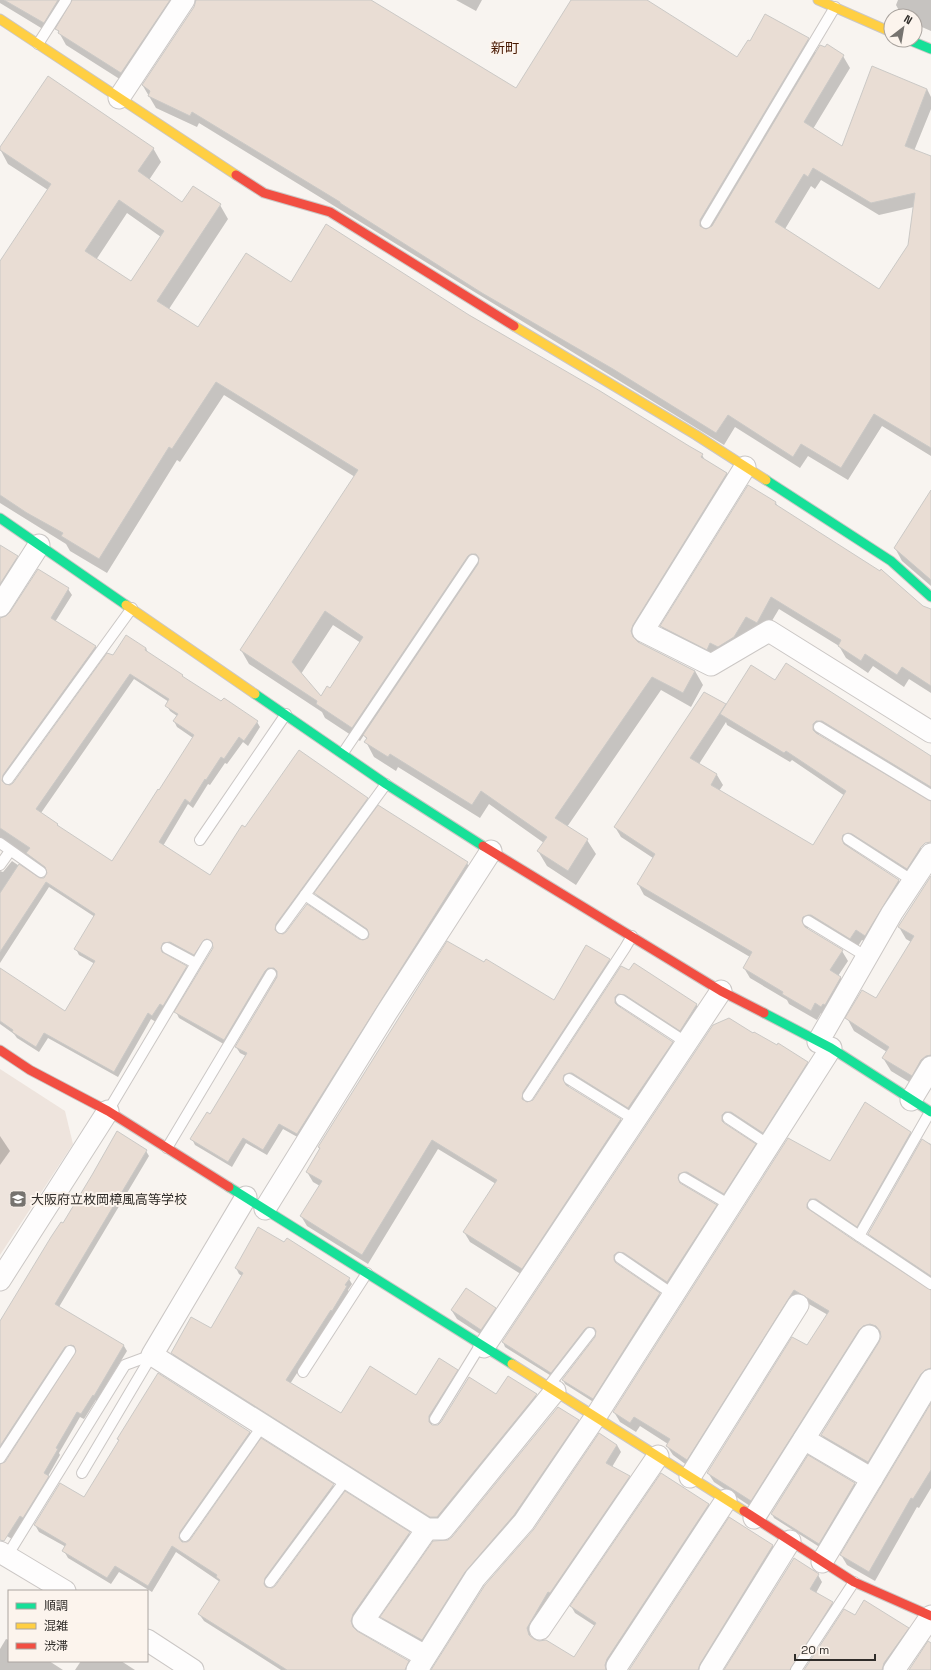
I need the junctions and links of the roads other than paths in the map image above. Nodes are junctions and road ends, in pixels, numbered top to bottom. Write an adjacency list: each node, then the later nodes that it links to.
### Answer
1 (66, 0): 7 (lane)
2 (184, 0): 8 (street)
3 (818, 0): 4 (street)
4 (835, 7): 6 (street); 9 (lane)
5 (0, 19): 7 (street)
6 (883, 28)
7 (38, 44): 8 (street)
8 (119, 98): 10 (street)
9 (706, 223)
10 (745, 467): 14 (street); 19 (street)
11 (0, 518): 12 (street)
12 (39, 545): 15 (street); 16 (street)
13 (473, 560): 20 (lane)
14 (931, 597)
15 (0, 606)
16 (132, 608): 17 (street); 21 (lane)
17 (286, 714): 20 (street); 24 (lane)
18 (819, 727): 23 (lane)
19 (931, 732)
20 (343, 753): 22 (street)
21 (8, 779)
22 (386, 784): 28 (street); 33 (lane)
23 (931, 795)
24 (200, 840)
25 (848, 840): 32 (lane)
26 (0, 843): 27 (lane)
27 (10, 851): 30 (lane); 31 (lane)
28 (491, 851): 37 (street); 62 (street)
29 (931, 854): 32 (street)
30 (0, 865)
31 (41, 872)
32 (914, 881): 40 (street)
33 (305, 895): 35 (lane); 36 (lane)
34 (808, 921): 40 (lane)
35 (281, 928)
36 (363, 934)
37 (632, 936): 43 (street); 50 (lane)
38 (206, 945): 41 (lane)
39 (167, 948): 41 (lane)
40 (867, 957): 46 (street)
41 (195, 963): 52 (lane)
42 (271, 974): 57 (lane)
43 (721, 991): 45 (street); 46 (street)
44 (621, 1000): 45 (lane)
45 (687, 1043): 55 (street)
46 (824, 1045): 51 (street); 56 (street)
47 (0, 1050): 52 (street)
48 (931, 1067): 51 (street)
49 (569, 1079): 55 (lane)
50 (528, 1096)
51 (911, 1100): 53 (street)
52 (108, 1111): 57 (street); 66 (street)
53 (930, 1112): 63 (lane)
54 (728, 1118): 56 (lane)
55 (635, 1120): 72 (street)
56 (769, 1145): 60 (street)
57 (167, 1148): 59 (street)
58 (684, 1178): 60 (lane)
59 (246, 1197): 62 (street); 74 (street)
60 (730, 1205): 68 (street)
61 (813, 1205): 63 (lane)
62 (266, 1209): 65 (street)
63 (858, 1236): 67 (lane)
64 (620, 1258): 68 (lane)
65 (367, 1273): 72 (street); 75 (lane)
66 (0, 1280)
67 (931, 1284)
68 (674, 1295): 78 (street)
69 (798, 1305): 85 (street)
70 (590, 1333): 77 (lane)
71 (868, 1336): 81 (street)
72 (482, 1346): 77 (street); 79 (lane)
73 (70, 1351): 83 (lane)
74 (152, 1355): 80 (street); 84 (lane); 93 (lane)
75 (302, 1372)
76 (931, 1380): 87 (street)
77 (552, 1389): 78 (street); 90 (street)
78 (596, 1416): 82 (street); 101 (street)
79 (435, 1419)
80 (263, 1425): 86 (street); 91 (lane)
81 (804, 1439): 87 (street); 89 (street)
82 (658, 1456): 85 (street); 99 (street)
83 (0, 1458)
84 (82, 1473)
85 (690, 1477): 88 (street)
86 (347, 1478): 90 (street); 95 (lane)
87 (872, 1479): 94 (street)
88 (726, 1500): 89 (street); 102 (street)
89 (754, 1518): 92 (street)
90 (427, 1529): 101 (street)
91 (184, 1536)
92 (790, 1541): 94 (street); 104 (street)
93 (3, 1554): 97 (street)
94 (822, 1562): 96 (street)
95 (270, 1582)
96 (854, 1582): 98 (street); 105 (lane)
97 (63, 1590)
98 (931, 1616): 106 (street)
99 (540, 1628)
100 (148, 1641): 103 (street)
101 (421, 1663)
102 (617, 1666)
103 (193, 1670)
104 (710, 1670)
105 (796, 1670)
106 (894, 1670)

